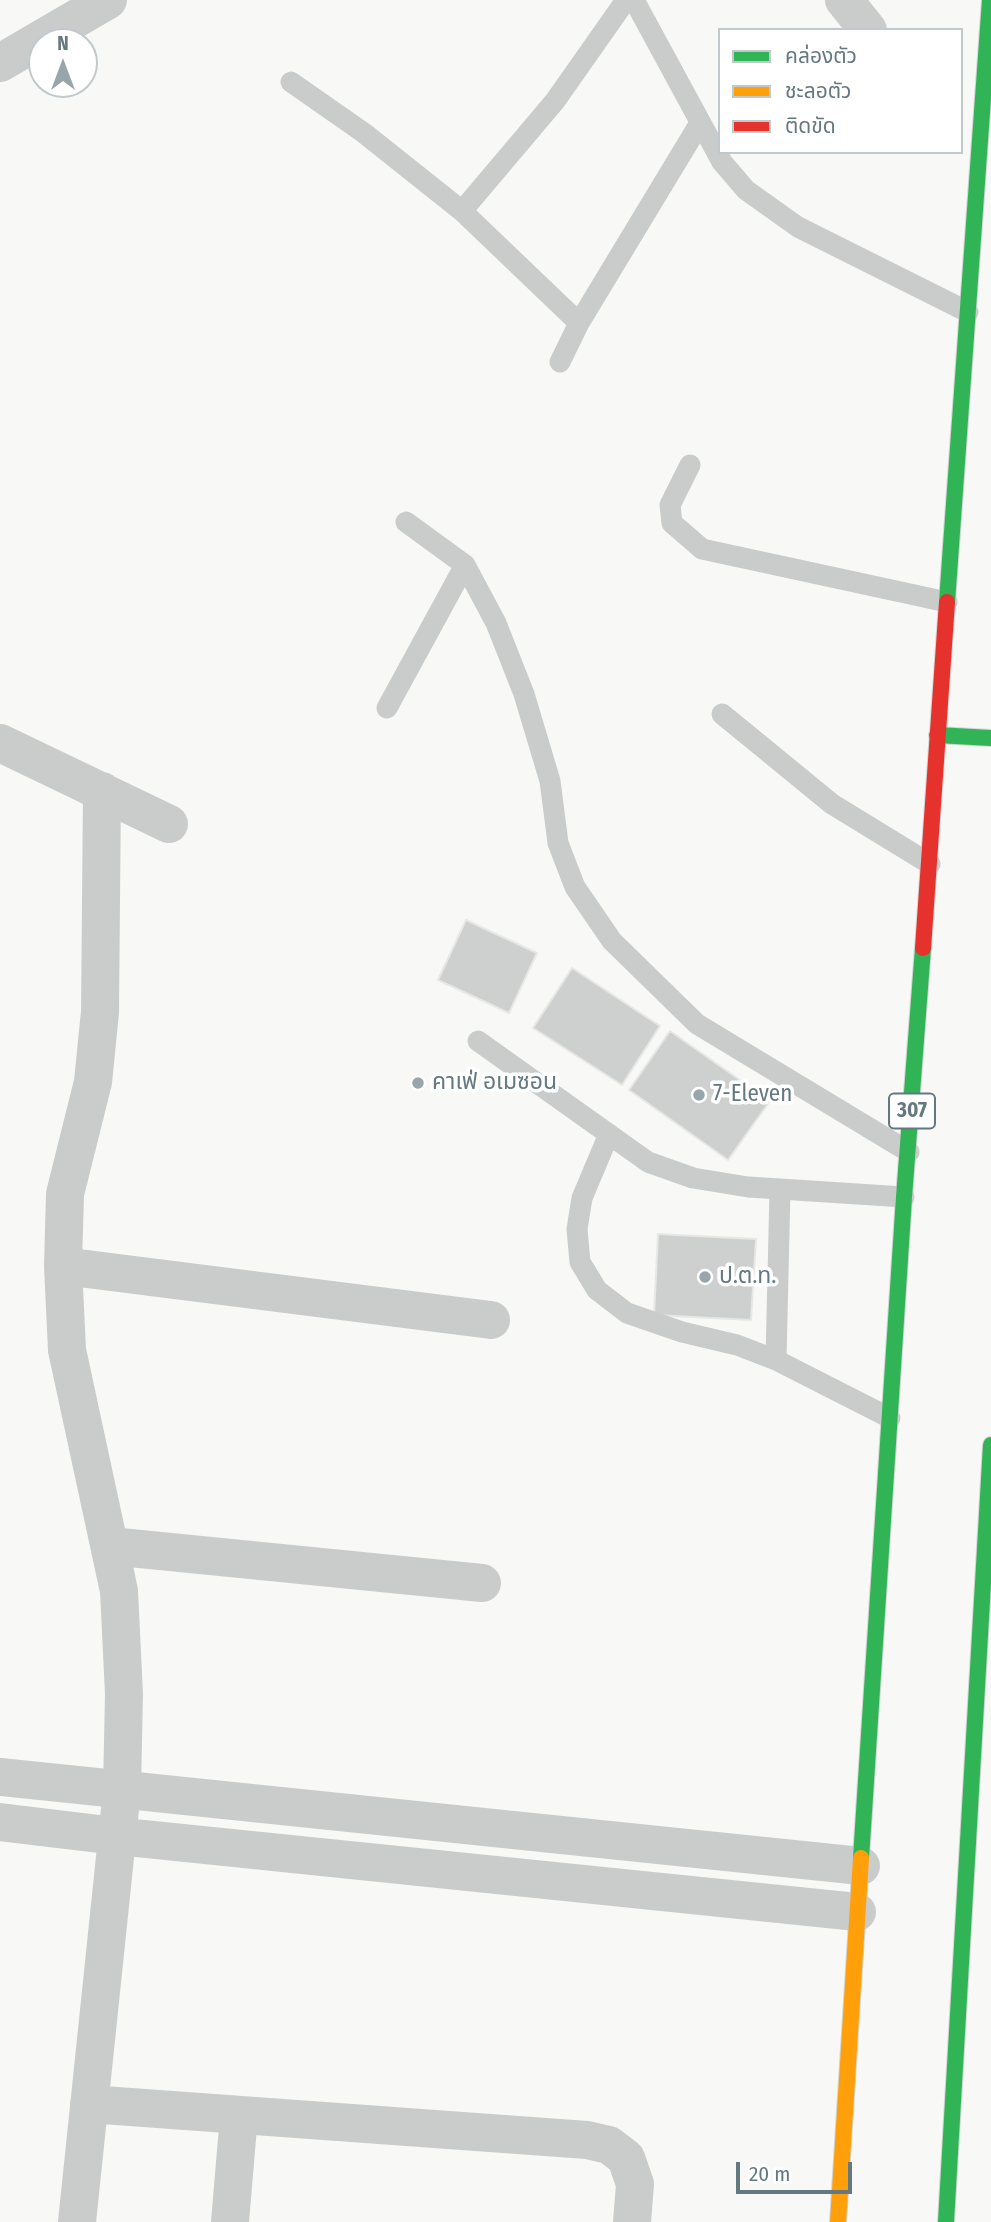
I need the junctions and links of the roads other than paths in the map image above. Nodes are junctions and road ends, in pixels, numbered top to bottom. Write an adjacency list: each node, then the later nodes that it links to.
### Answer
1 (108, 0): 7 (street)
2 (626, 0): 11 (lane)
3 (634, 0): 9 (lane)
4 (844, 0): 6 (street)
5 (990, 0): 10 (main road, 307)
6 (866, 28)
7 (0, 63)
8 (291, 82): 11 (lane)
9 (700, 123): 12 (lane); 13 (lane)
10 (972, 123): 12 (main road, 307)
11 (462, 211): 13 (lane)
12 (968, 312): 18 (main road, 307)
13 (579, 323): 14 (lane)
14 (560, 362)
15 (690, 465): 18 (lane)
16 (406, 522): 17 (lane)
17 (465, 565): 19 (lane); 29 (lane)
18 (947, 602): 21 (main road, 307)
19 (387, 708)
20 (722, 714): 26 (lane)
21 (937, 735): 22 (main road); 26 (main road, 307)
22 (991, 738)
23 (0, 743): 24 (street)
24 (102, 791): 25 (street); 32 (street)
25 (170, 824)
26 (930, 864): 29 (main road, 307)
27 (478, 1041): 28 (lane)
28 (609, 1134): 30 (lane); 34 (lane)
29 (909, 1152): 31 (main road, 307)
30 (780, 1189): 31 (lane); 34 (lane)
31 (904, 1197): 35 (main road, 307)
32 (63, 1266): 33 (street); 37 (street)
33 (491, 1320)
34 (776, 1360): 35 (lane)
35 (890, 1418): 43 (main road, 307)
36 (991, 1445): 51 (main road)
37 (110, 1546): 38 (street); 40 (street)
38 (482, 1583)
39 (0, 1777): 40 (street)
40 (122, 1790): 42 (street); 43 (street)
41 (0, 1822): 42 (street)
42 (116, 1836): 44 (street); 45 (street)
43 (861, 1866): 44 (main road, 307)
44 (857, 1912): 50 (main road, 307)
45 (89, 2104): 46 (street); 47 (street)
46 (239, 2115): 48 (street); 49 (street)
47 (77, 2222)
48 (230, 2222)
49 (632, 2222)
50 (838, 2222)
51 (946, 2222)

